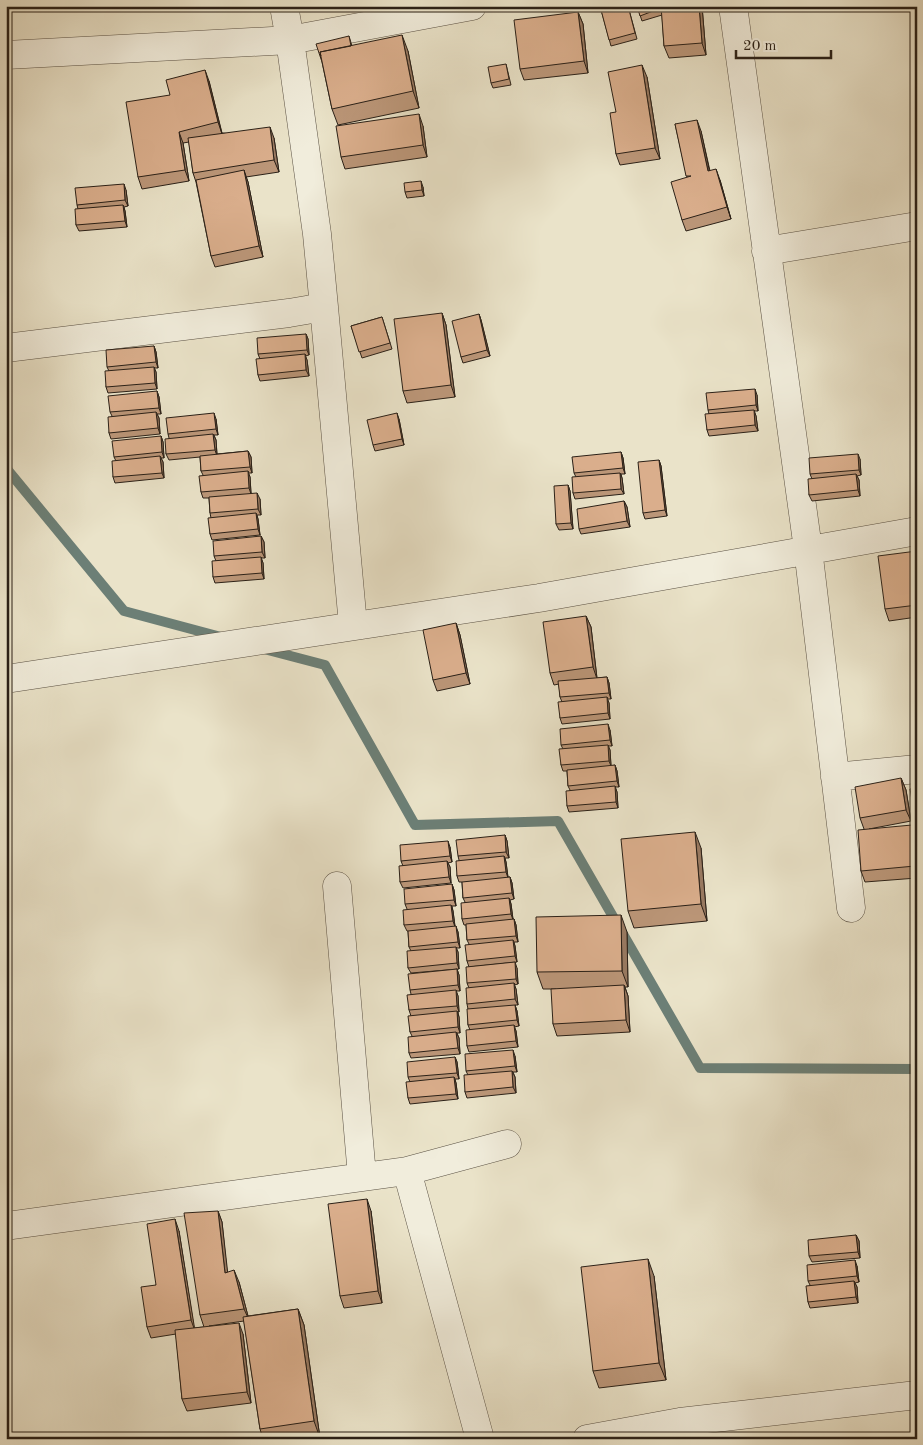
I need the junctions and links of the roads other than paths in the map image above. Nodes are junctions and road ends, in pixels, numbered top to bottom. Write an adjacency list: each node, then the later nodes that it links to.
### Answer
1 (284, 6): 4 (street)
2 (472, 6): 4 (street)
3 (733, 6): 7 (street)
4 (290, 40): 5 (street); 8 (street)
5 (6, 55)
6 (917, 226): 7 (street)
7 (766, 251): 11 (street)
8 (324, 307): 9 (street); 12 (street)
9 (6, 348)
10 (917, 531): 11 (street)
11 (808, 549): 12 (street); 15 (street)
12 (353, 626): 13 (street)
13 (6, 679)
14 (917, 770): 15 (street)
15 (835, 776): 17 (street)
16 (337, 886): 20 (street)
17 (851, 908)
18 (507, 1144): 19 (street)
19 (407, 1171): 20 (street); 23 (street)
20 (362, 1176): 21 (street)
21 (6, 1226)
22 (917, 1395): 24 (street)
23 (480, 1439)
24 (587, 1439)

